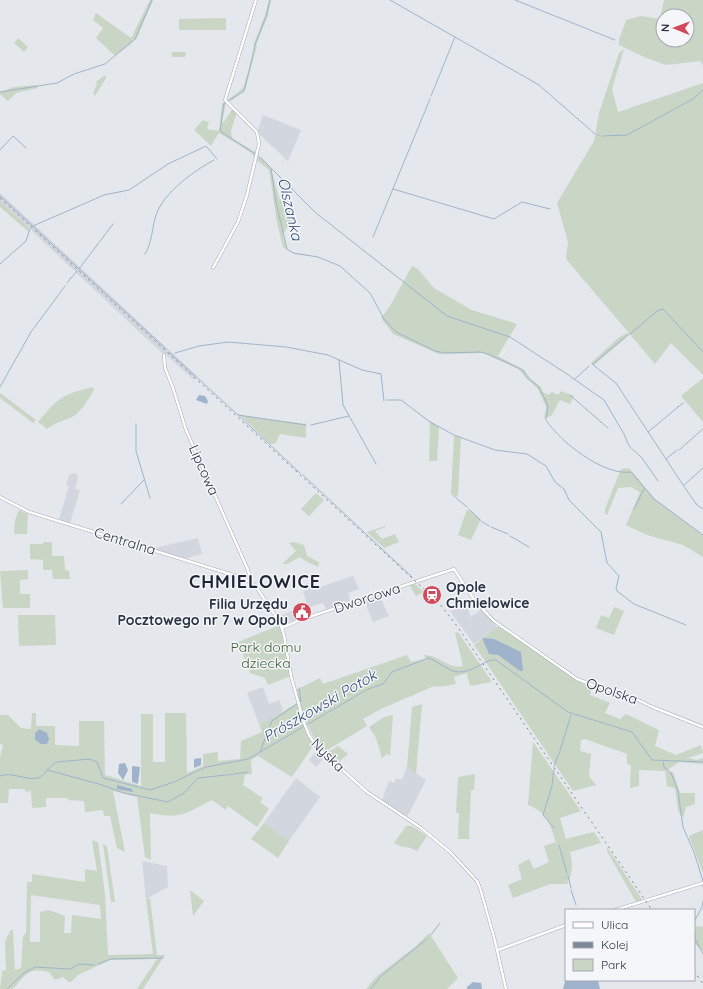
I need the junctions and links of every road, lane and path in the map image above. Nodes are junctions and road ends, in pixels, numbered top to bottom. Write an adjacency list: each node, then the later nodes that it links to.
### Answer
1 (256, 0): 2 (street)
2 (213, 268)
3 (164, 355): 6 (street, Lipcowa)
4 (0, 497): 6 (street, Centralna)
5 (454, 569): 7 (street, Dworcowa); 8 (street, Opolska)
6 (251, 582): 7 (street, Nyska)
7 (282, 628): 12 (street, Nyska)
8 (703, 727)
9 (703, 883): 10 (street)
10 (619, 909)
11 (565, 925): 12 (street)
12 (498, 950): 13 (street)
13 (506, 989)

